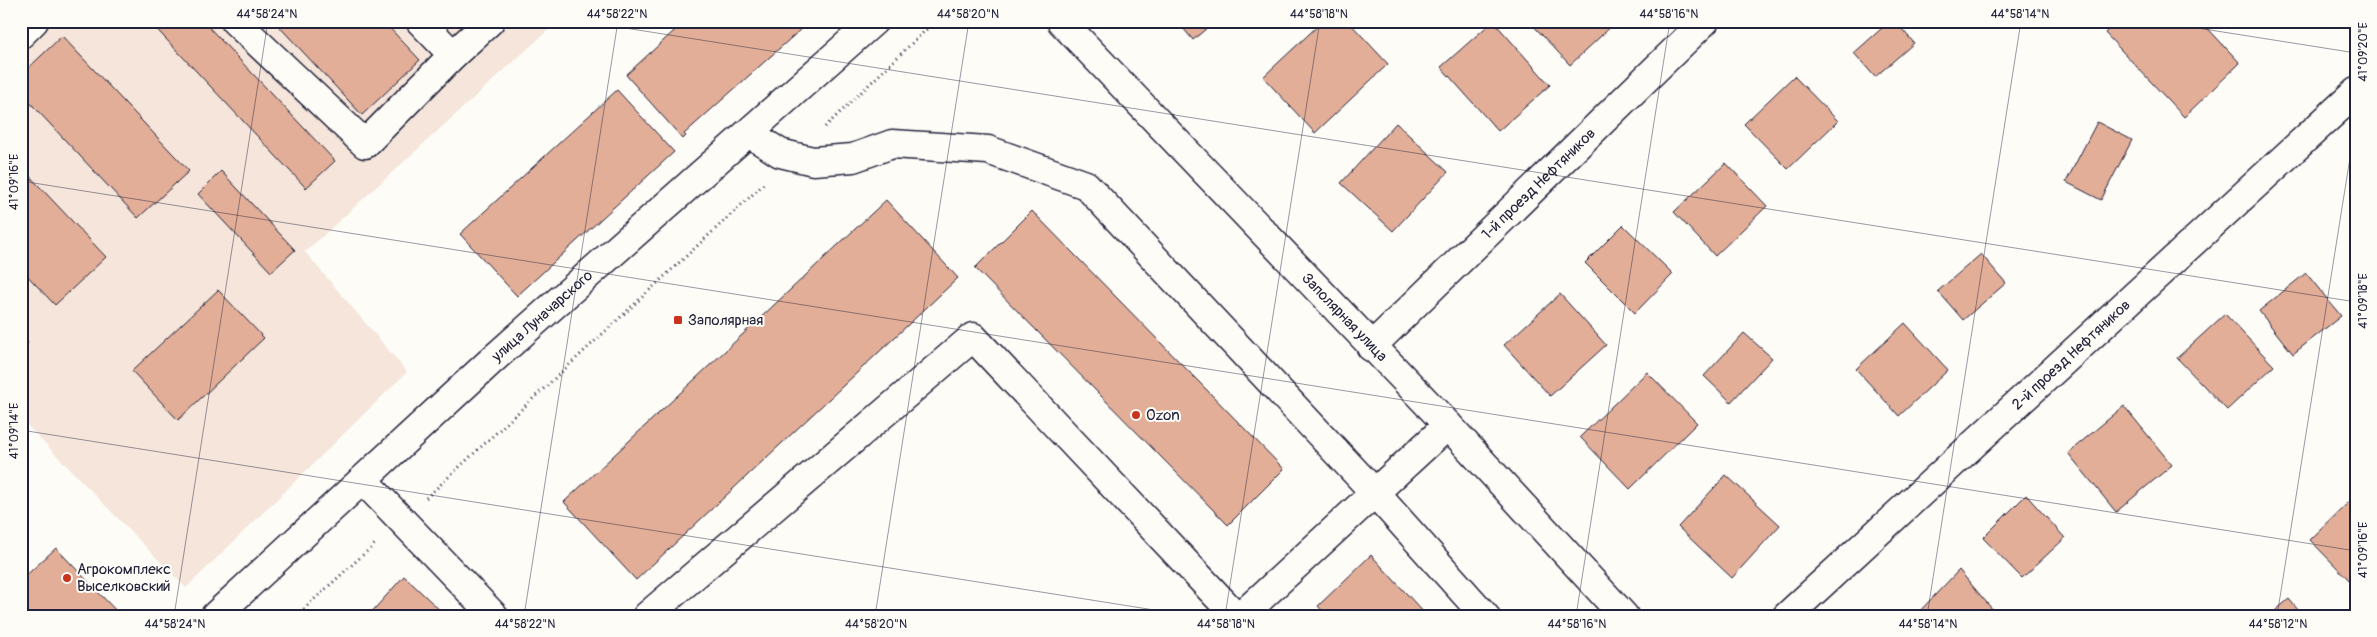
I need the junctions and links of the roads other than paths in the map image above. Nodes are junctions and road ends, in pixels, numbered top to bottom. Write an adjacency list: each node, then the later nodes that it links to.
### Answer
1 (34, 21): 8 (street)
2 (235, 21): 9 (street)
3 (420, 21): 9 (street)
4 (490, 21): 9 (street)
5 (874, 21): 11 (street, улица Луначарского)
6 (1061, 21): 12 (street, Заполярная улица)
7 (1705, 21): 12 (street, 1-й проезд Нефтяников)
8 (21, 34)
9 (453, 55)
10 (2356, 92): 23 (street, 2-й проезд Нефтяников)
11 (749, 133): 14 (street, улица Луначарского); 15 (street)
12 (1371, 347): 13 (street, Заполярная улица)
13 (1448, 425): 15 (street); 22 (street, Заполярная улица)
14 (363, 480): 16 (street, улица Луначарского); 17 (street)
15 (1375, 493): 20 (street); 21 (street)
16 (215, 616)
17 (494, 616)
18 (647, 616): 19 (street)
19 (1236, 616)
20 (1241, 616)
21 (1485, 616)
22 (1624, 616)
23 (1787, 616)

